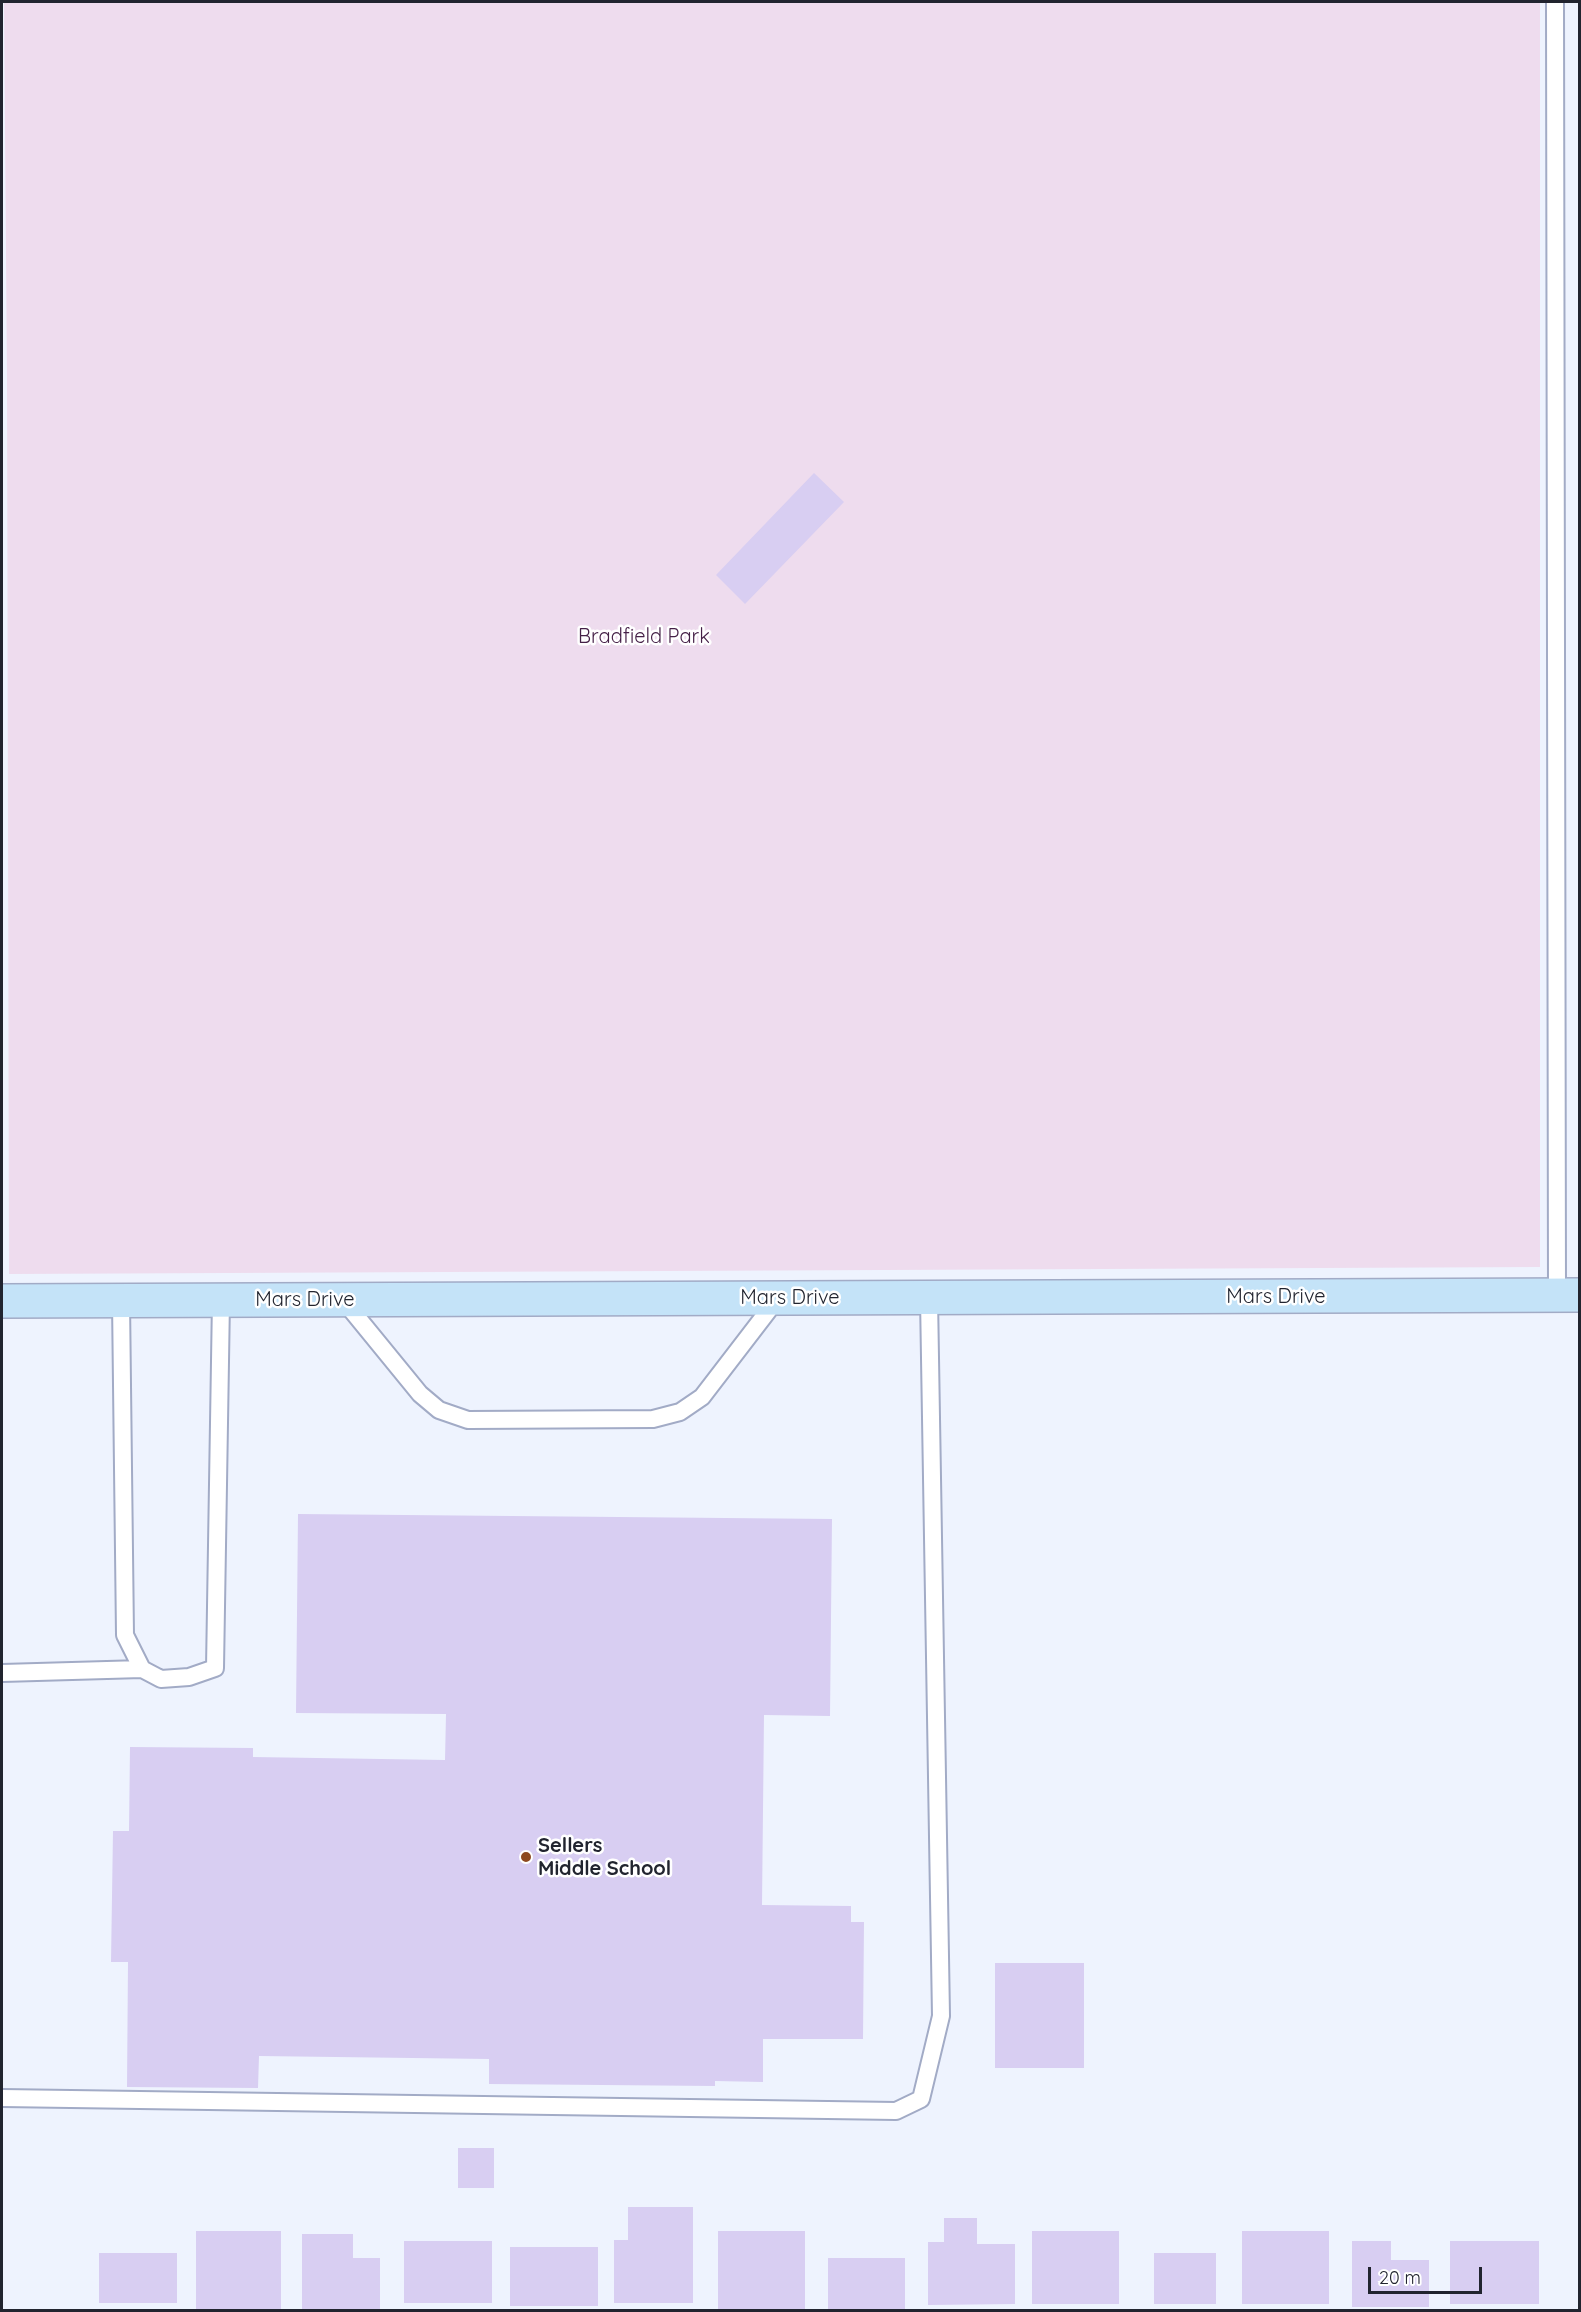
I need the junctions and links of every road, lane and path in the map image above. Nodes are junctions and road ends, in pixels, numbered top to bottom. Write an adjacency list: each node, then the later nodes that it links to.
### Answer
1 (1555, 2): 2 (lane)
2 (1568, 1295): 4 (street, Mars Drive)
3 (778, 1298): 4 (street, Mars Drive); 6 (street, Mars Drive); 6 (lane)
4 (929, 1298): 11 (lane)
5 (221, 1300): 6 (street, Mars Drive); 8 (street, Mars Drive); 9 (lane)
6 (344, 1300)
7 (2, 1301): 8 (street, Mars Drive)
8 (121, 1301): 9 (lane)
9 (142, 1669): 10 (lane)
10 (2, 1673)
11 (2, 2098)

